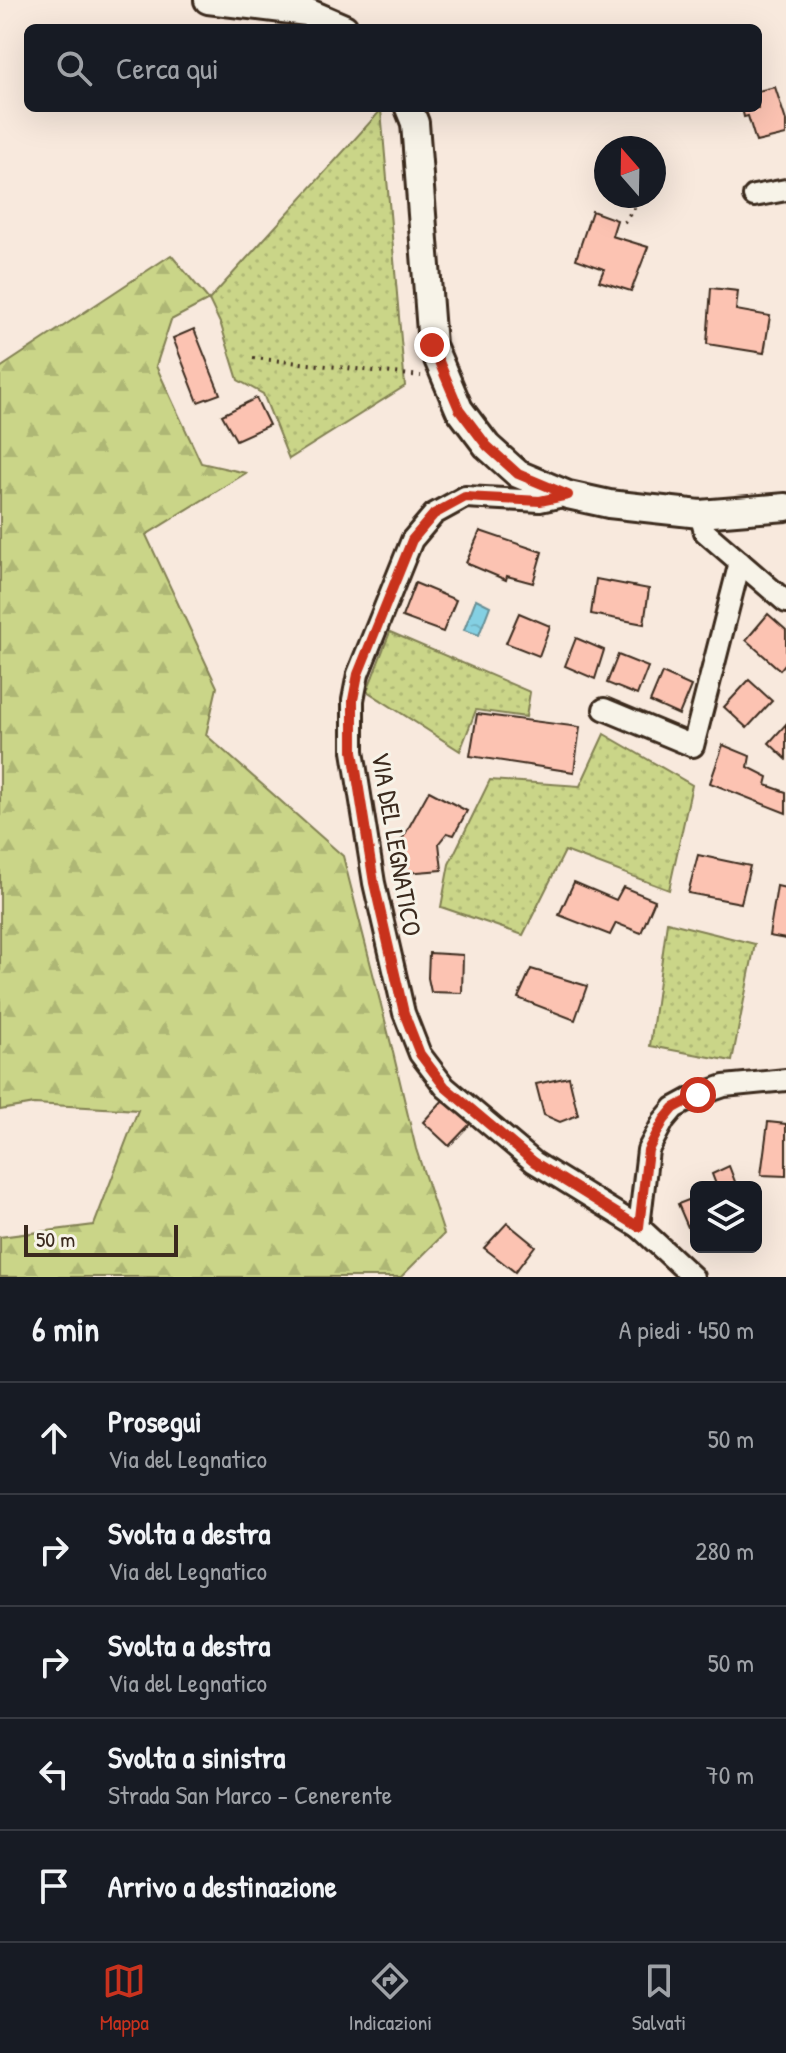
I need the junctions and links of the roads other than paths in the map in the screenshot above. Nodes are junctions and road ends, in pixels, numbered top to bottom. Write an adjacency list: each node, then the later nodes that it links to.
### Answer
1 (208, 0): 2 (main road)
2 (335, 24)
3 (411, 112): 6 (main road)
4 (786, 190): 5 (street)
5 (754, 196)
6 (568, 495): 8 (main road); 13 (street, VIA DEL LEGNATICO)
7 (786, 507): 8 (main road)
8 (700, 514): 9 (street)
9 (740, 562): 10 (street); 11 (street)
10 (786, 602)
11 (604, 709)
12 (786, 1080): 13 (street)
13 (639, 1227): 14 (street, VIA DEL LEGNATICO)
14 (693, 1277)

